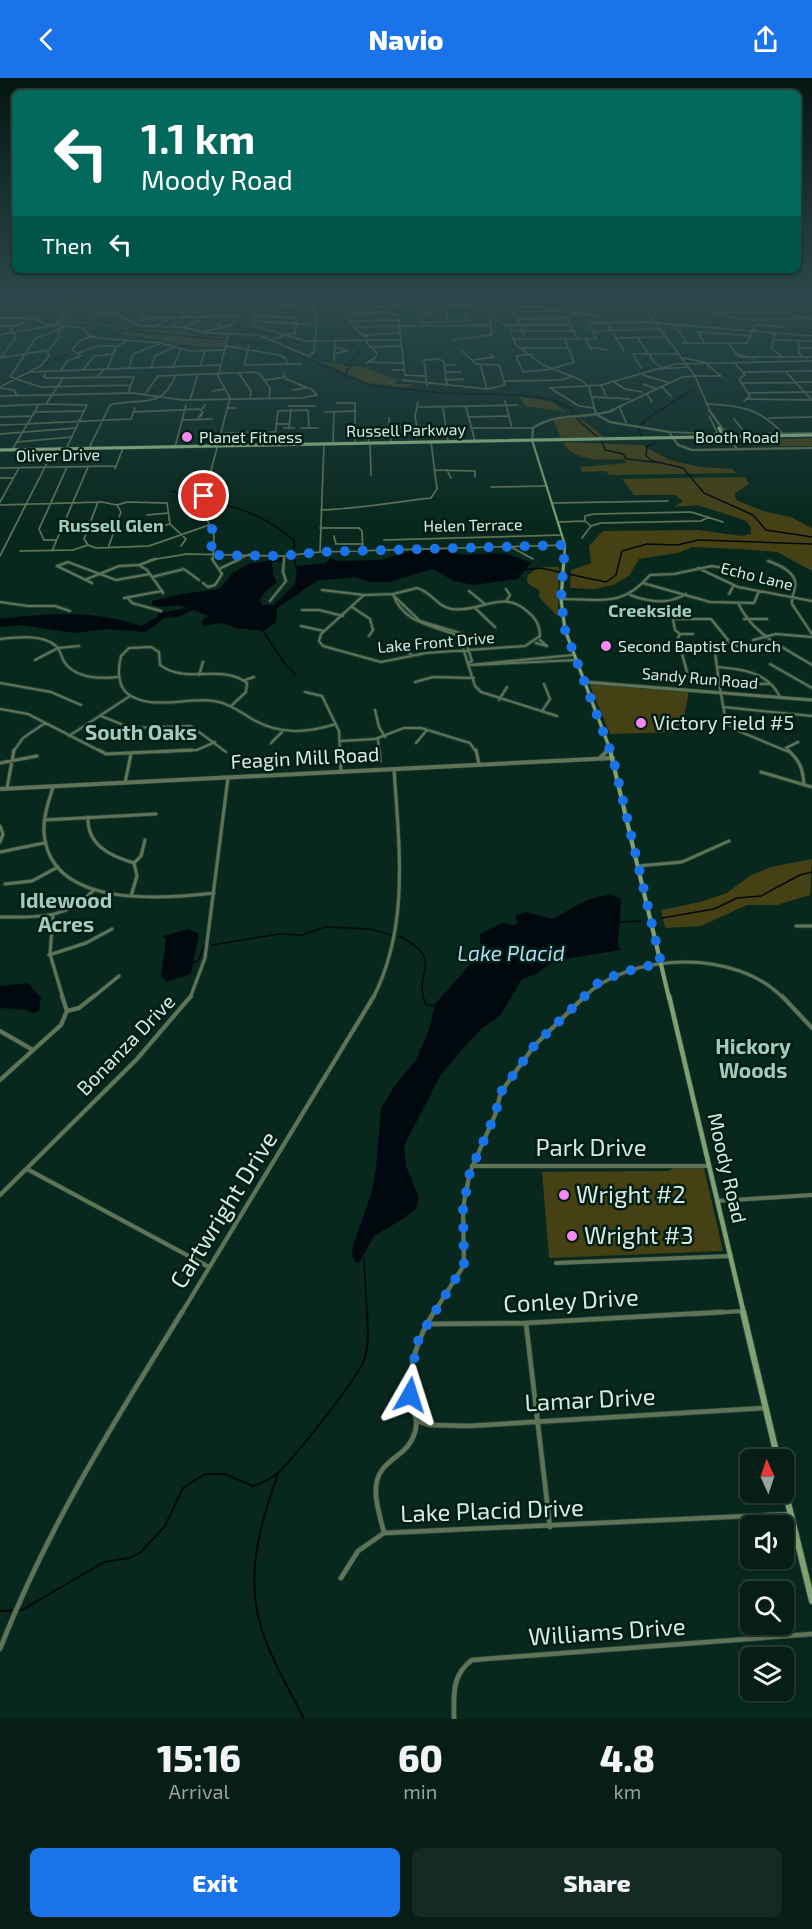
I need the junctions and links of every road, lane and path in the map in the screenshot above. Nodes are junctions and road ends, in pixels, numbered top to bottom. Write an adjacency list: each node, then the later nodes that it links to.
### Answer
1 (12, 372): 34 (street)
2 (28, 372): 19 (street); 34 (street)
3 (52, 372): 19 (street)
4 (103, 372): 31 (street)
5 (254, 372): 21 (street); 38 (street)
6 (405, 372): 27 (street)
7 (425, 372): 27 (street)
8 (446, 372): 9 (street); 37 (street)
9 (461, 372)
10 (482, 372): 56 (street)
11 (501, 372): 39 (street)
12 (559, 372): 28 (street)
13 (648, 372): 24 (street)
14 (692, 372): 30 (street)
15 (718, 372): 30 (street)
16 (744, 372): 17 (street); 44 (street)
17 (786, 372): 18 (street); 41 (street)
18 (797, 372)
19 (44, 373): 33 (street)
20 (219, 373): 21 (street); 23 (street); 55 (street)
21 (239, 373): 74 (street)
22 (284, 373): 32 (street)
23 (198, 374): 26 (street); 77 (street)
24 (642, 374): 40 (street); 43 (street)
25 (682, 374): 29 (street)
26 (176, 375): 65 (street); 72 (street)
27 (426, 376): 47 (street)
28 (573, 376): 39 (street); 53 (street)
29 (686, 376): 30 (street); 43 (street)
30 (695, 376): 85 (street)
31 (96, 377): 33 (street); 46 (street)
32 (285, 377): 38 (street); 52 (street)
33 (63, 378): 49 (street)
34 (14, 379): 49 (street); 51 (street)
35 (463, 379): 37 (street)
36 (402, 380): 47 (street)
37 (447, 380): 50 (street)
38 (266, 381): 75 (street)
39 (504, 381): 56 (street)
40 (612, 382): 48 (street); 60 (street)
41 (796, 382): 42 (street); 44 (street); 61 (street)
42 (812, 382)
43 (670, 383): 54 (street)
44 (741, 383): 64 (street)
45 (643, 384): 57 (street)
46 (131, 385): 49 (street); 63 (street)
47 (427, 385): 50 (street)
48 (601, 385): 53 (street); 70 (street)
49 (58, 386): 67 (street)
50 (447, 386): 56 (street)
51 (0, 387): 69 (street)
52 (308, 387): 58 (street); 75 (street)
53 (589, 387): 73 (street); 108 (street)
54 (662, 387): 57 (street); 71 (street)
55 (226, 389): 59 (street); 78 (street)
56 (487, 389)
57 (657, 389): 66 (street)
58 (292, 390)
59 (212, 391)
60 (642, 392)
61 (804, 392): 62 (street); 64 (street); 79 (street)
62 (812, 392)
63 (128, 393): 65 (street); 67 (street)
64 (749, 393): 79 (street)
65 (145, 394): 72 (street)
66 (647, 394): 81 (street); 95 (street)
67 (53, 395): 69 (street); 84 (street)
68 (0, 396): 69 (street)
69 (17, 396)
70 (606, 396): 73 (street); 76 (street)
71 (671, 396)
72 (162, 397): 77 (street); 124 (street)
73 (593, 397): 108 (street)
74 (250, 399): 75 (street); 78 (street)
75 (269, 399)
76 (630, 399)
77 (190, 400): 78 (street)
78 (230, 400): 100 (street)
79 (812, 400)
80 (418, 402): 96 (street)
81 (652, 402)
82 (336, 403): 107 (street)
83 (505, 403): 89 (street); 98 (street); 116 (street)
84 (46, 404): 91 (street); 104 (street)
85 (706, 404): 114 (street); 123 (street)
86 (186, 405): 102 (street)
87 (205, 405): 103 (street)
88 (315, 405): 94 (street)
89 (518, 405)
90 (0, 406): 91 (street)
91 (38, 406): 109 (street)
92 (288, 406): 93 (street)
93 (292, 406): 94 (street); 105 (street)
94 (309, 406): 106 (street)
95 (619, 406): 108 (street); 129 (street)
96 (419, 407): 97 (street); 136 (street)
97 (443, 407): 98 (street); 134 (street)
98 (466, 407): 119 (street)
99 (135, 408): 110 (street)
100 (228, 408): 101 (street); 153 (street)
101 (236, 408)
102 (185, 410): 103 (street); 110 (street); 128 (street)
103 (201, 410): 121 (street)
104 (84, 411): 109 (street); 127 (street)
105 (291, 411): 106 (street); 131 (street); 132 (street)
106 (308, 411): 113 (street); 142 (street)
107 (356, 411): 112 (street); 170 (street)
108 (595, 411): 147 (street); 151 (street, Booth Road)
109 (34, 412): 115 (street)
110 (134, 412): 124 (street)
111 (326, 412): 112 (street)
112 (334, 412): 174 (street)
113 (315, 413)
114 (712, 414): 148 (street); 149 (street)
115 (32, 416): 118 (street); 130 (street)
116 (509, 416): 119 (street); 146 (street)
117 (709, 416): 157 (street)
118 (0, 417)
119 (469, 417): 145 (street)
120 (812, 417): 123 (street)
121 (200, 418): 125 (street); 128 (street)
122 (389, 418): 135 (street)
123 (770, 418): 154 (street)
124 (102, 419): 127 (street); 179 (street)
125 (212, 419)
126 (734, 419): 158 (street)
127 (81, 420): 130 (street); 137 (street)
128 (182, 420): 178 (street)
129 (626, 422)
130 (27, 424): 133 (street); 152 (street)
131 (276, 424): 132 (street); 150 (street)
132 (290, 424): 139 (street)
133 (0, 425)
134 (445, 426): 136 (street); 168 (street)
135 (390, 427): 136 (street); 172 (street)
136 (417, 427)
137 (76, 428): 152 (street); 159 (street)
138 (284, 428): 139 (street)
139 (289, 428): 140 (street)
140 (294, 428)
141 (301, 428): 142 (street)
142 (309, 428): 143 (street)
143 (318, 428)
144 (372, 428): 171 (street)
145 (472, 428): 146 (street); 165 (street)
146 (512, 428): 147 (street)
147 (533, 428): 163 (street, Moody Road)
148 (719, 428): 160 (street); 161 (main road)
149 (725, 431): 158 (main road); 160 (street)
150 (275, 432): 153 (street); 175 (street)
151 (669, 432): 157 (street, Booth Road); 162 (street, Booth Road)
152 (22, 433): 155 (street); 166 (street)
153 (222, 433): 177 (street)
154 (782, 433): 156 (street); 158 (street)
155 (0, 434)
156 (812, 434): 158 (main road, Russell Parkway)
157 (717, 435): 160 (main road, Russell Parkway); 161 (main road, Russell Parkway); 169 (main road)
158 (747, 435): 160 (main road, Russell Parkway); 169 (main road)
159 (72, 437): 166 (street); 183 (street)
160 (729, 437): 169 (street)
161 (710, 438): 162 (main road, Russell Parkway)
162 (673, 439): 164 (main road, Russell Parkway); 186 (street, Booth Road)
163 (532, 440): 164 (main road, Russell Parkway); 165 (main road, Russell Parkway); 176 (main road, Moody Road)
164 (559, 440): 176 (main road)
165 (475, 441): 168 (main road, Russell Parkway)
166 (17, 442): 185 (street)
167 (431, 442): 168 (main road, Russell Parkway); 172 (main road, Russell Parkway); 192 (street)
168 (448, 442)
169 (732, 442): 186 (street)
170 (355, 443): 171 (main road, Russell Parkway); 174 (main road, Russell Parkway)
171 (369, 443): 172 (main road, Russell Parkway); 194 (street)
172 (391, 443)
173 (324, 444): 174 (main road, Russell Parkway); 175 (main road, Russell Parkway); 209 (street)
174 (333, 444)
175 (274, 445): 177 (main road, Russell Parkway)
176 (534, 445): 199 (main road, Moody Road)
177 (219, 446): 178 (main road, Russell Parkway); 221 (street)
178 (175, 447): 180 (main road, Russell Parkway)
179 (89, 448): 180 (main road, Russell Parkway); 183 (main road, Russell Parkway)
180 (123, 448): 187 (street, Oliver Drive)
181 (812, 448): 186 (street, Booth Road)
182 (54, 449): 183 (main road, Russell Parkway); 185 (main road, Russell Parkway); 188 (street)
183 (66, 449)
184 (0, 450): 185 (main road, Russell Parkway)
185 (12, 450)
186 (737, 450)
187 (88, 466): 189 (street, Oliver Drive); 204 (street)
188 (44, 467): 189 (street, Oliver Drive); 191 (street, Oliver Drive); 206 (street)
189 (66, 467): 207 (street)
190 (0, 468): 191 (street, Oliver Drive)
191 (19, 468): 197 (street)
192 (434, 470): 193 (street); 209 (street)
193 (447, 470): 195 (street); 198 (street)
194 (371, 475)
195 (475, 477)
196 (0, 478): 197 (street)
197 (13, 478): 203 (street)
198 (451, 478)
199 (546, 486): 200 (street); 205 (main road, Moody Road)
200 (491, 487)
201 (668, 501): 205 (street)
202 (98, 502): 204 (street); 208 (street); 232 (street)
203 (0, 503): 206 (street)
204 (72, 503): 207 (street); 229 (street)
205 (552, 503): 216 (main road, Moody Road)
206 (25, 504): 207 (street); 241 (street)
207 (49, 504): 229 (street)
208 (117, 505): 210 (street); 236 (street)
209 (321, 510): 223 (street)
210 (168, 513): 212 (street); 220 (street)
211 (635, 513): 213 (street); 215 (street); 219 (street)
212 (147, 515)
213 (709, 517): 217 (street); 219 (street)
214 (602, 518): 218 (street)
215 (585, 521): 216 (street); 222 (street)
216 (559, 522): 226 (main road, Moody Road)
217 (723, 522)
218 (605, 523): 219 (street); 222 (street)
219 (633, 523)
220 (170, 524): 224 (street); 225 (street)
221 (209, 525): 225 (street); 243 (street)
222 (591, 526): 228 (street)
223 (320, 528): 231 (street); 240 (street)
224 (143, 531)
225 (181, 534): 234 (street); 236 (street)
226 (563, 535): 230 (street, Helen Terrace); 233 (main road, Moody Road)
227 (334, 536): 231 (street)
228 (582, 538)
229 (56, 540): 238 (street)
230 (384, 540)
231 (363, 544): 239 (street)
232 (88, 545): 236 (street); 238 (street)
233 (565, 545): 235 (street); 269 (main road, Moody Road)
234 (181, 546)
235 (511, 547): 239 (street); 245 (street)
236 (108, 548)
237 (20, 551): 238 (street)
238 (52, 551)
239 (363, 551): 240 (street)
240 (320, 552): 244 (street)
241 (1, 553)
242 (250, 554): 243 (street); 244 (street); 249 (street)
243 (210, 555): 247 (street); 249 (street)
244 (284, 556): 271 (street)
245 (534, 559)
246 (768, 561): 268 (street)
247 (138, 565): 251 (street); 252 (street)
248 (698, 568): 250 (street); 255 (street); 258 (street, Echo Lane)
249 (219, 569): 257 (street)
250 (751, 573)
251 (101, 574): 252 (street); 253 (street); 253 (street)
252 (152, 575): 254 (street); 280 (street)
253 (87, 579): 256 (street)
254 (199, 580)
255 (642, 582): 263 (street); 266 (street)
256 (92, 583)
257 (203, 583)
258 (734, 585): 262 (street, Echo Lane); 264 (street)
259 (506, 589): 270 (street)
260 (322, 590): 267 (street, Lake Front Drive)
261 (469, 591): 275 (street)
262 (759, 591): 268 (street, Echo Lane); 274 (street)
263 (686, 594): 266 (street); 274 (street)
264 (729, 594)
265 (393, 595): 267 (street, Lake Front Drive); 277 (street, Lake Front Drive); 301 (street)
266 (630, 595): 269 (street)
267 (364, 596): 276 (street)
268 (790, 597): 272 (street, Echo Lane); 289 (street)
269 (561, 599): 303 (main road, Moody Road)
270 (507, 600): 275 (street, Lake Front Drive); 293 (street)
271 (270, 601)
272 (812, 601)
273 (0, 602): 278 (street)
274 (738, 603): 282 (street)
275 (485, 604): 277 (street, Lake Front Drive)
276 (352, 607): 281 (street); 290 (street)
277 (475, 608): 285 (street)
278 (70, 610)
279 (302, 610): 281 (street)
280 (161, 611)
281 (343, 616): 286 (street)
282 (744, 619): 283 (street); 291 (street)
283 (767, 619)
284 (301, 626): 286 (street)
285 (495, 627)
286 (324, 631): 302 (street, Lake Front Drive)
287 (680, 634): 288 (street); 296 (street); 318 (street)
288 (693, 634)
289 (812, 635): 291 (street)
290 (369, 636)
291 (761, 637): 294 (street); 307 (street)
292 (0, 639): 300 (street)
293 (540, 639): 297 (street); 297 (street)
294 (753, 640)
295 (404, 642): 302 (street)
296 (727, 642): 299 (street); 312 (street)
297 (536, 643): 301 (street, Lake Front Drive)
298 (79, 646): 300 (street)
299 (740, 647)
300 (58, 648): 305 (street); 314 (street)
301 (466, 650): 302 (street, Lake Front Drive); 309 (street)
302 (411, 655)
303 (573, 655): 306 (main road, Moody Road); 309 (street)
304 (812, 659): 307 (street)
305 (35, 660)
306 (576, 660): 309 (street); 320 (main road, Moody Road)
307 (807, 661): 311 (street)
308 (203, 662): 313 (street)
309 (470, 664): 316 (street)
310 (770, 664): 325 (street)
311 (812, 665)
312 (717, 667): 318 (street); 323 (street)
313 (199, 675): 314 (street); 317 (street)
314 (118, 677): 328 (street)
315 (254, 677): 317 (street)
316 (474, 678): 319 (street); 330 (street)
317 (245, 680): 333 (street)
318 (719, 681): 323 (street); 327 (street)
319 (415, 682)
320 (585, 682): 327 (street, Sandy Run Road); 353 (main road, Moody Road)
321 (1, 684): 332 (street)
322 (544, 684): 337 (street)
323 (769, 684): 329 (street)
324 (507, 687): 330 (street)
325 (812, 688)
326 (305, 692): 342 (street)
327 (720, 692): 329 (street, Sandy Run Road); 334 (street)
328 (130, 696): 333 (street); 338 (street)
329 (780, 697): 331 (street, Sandy Run Road)
330 (499, 700): 337 (street)
331 (812, 700)
332 (81, 705)
333 (231, 706): 344 (street)
334 (723, 707): 340 (street); 354 (street)
335 (0, 709): 341 (street)
336 (375, 710): 346 (street)
337 (542, 711): 339 (street)
338 (101, 716): 345 (street); 349 (street)
339 (557, 716)
340 (812, 716)
341 (45, 723): 345 (street); 360 (street)
342 (336, 724): 344 (street); 348 (street)
343 (427, 730): 346 (street); 352 (street); 363 (street)
344 (282, 732): 351 (street)
345 (68, 736): 356 (street)
346 (385, 736): 347 (street)
347 (378, 739): 348 (street); 361 (street)
348 (340, 741): 366 (street)
349 (215, 742): 355 (street); 356 (street)
350 (798, 742): 354 (street)
351 (271, 743)
352 (416, 743)
353 (610, 748): 358 (street); 359 (main road, Moody Road)
354 (786, 748): 370 (street)
355 (226, 752)
356 (131, 754): 369 (street)
357 (37, 756): 360 (street)
358 (599, 758): 359 (street, Feagin Mill Road); 363 (street, Feagin Mill Road); 364 (street)
359 (613, 758): 364 (main road, Moody Road)
360 (9, 761): 362 (street); 373 (street)
361 (380, 761)
362 (0, 763)
363 (479, 764): 365 (street, Feagin Mill Road)
364 (614, 764): 385 (main road, Moody Road)
365 (394, 769): 366 (street, Feagin Mill Road); 412 (street, Cartwright Drive)
366 (341, 772): 368 (street, Feagin Mill Road)
367 (761, 772): 370 (street)
368 (228, 778): 369 (street, Feagin Mill Road); 389 (street, Bonanza Drive)
369 (125, 783): 371 (street, Feagin Mill Road)
370 (804, 785): 372 (street)
371 (53, 787): 373 (street, Feagin Mill Road); 377 (street)
372 (812, 787)
373 (7, 788): 374 (street, Feagin Mill Road)
374 (0, 789)
375 (156, 814): 376 (street)
376 (88, 818): 377 (street); 384 (street)
377 (44, 820): 382 (street)
378 (0, 826): 381 (street)
379 (144, 840): 384 (street)
380 (729, 841): 385 (street)
381 (0, 842)
382 (44, 843): 383 (street); 386 (street)
383 (0, 852)
384 (134, 863): 390 (street)
385 (638, 866): 397 (main road, Moody Road)
386 (58, 867): 387 (street); 388 (street)
387 (5, 884)
388 (94, 890): 390 (street); 391 (street)
389 (214, 893): 390 (street); 406 (street, Bonanza Drive)
390 (131, 897)
391 (53, 915): 392 (street); 396 (street)
392 (0, 918)
393 (796, 926): 394 (street)
394 (812, 926)
395 (112, 929): 396 (street)
396 (49, 955): 399 (street)
397 (661, 963): 400 (street); 404 (street); 405 (main road, Moody Road)
398 (119, 976): 399 (street)
399 (67, 1011): 402 (street)
400 (812, 1028)
401 (0, 1031): 402 (street)
402 (33, 1050): 403 (street)
403 (0, 1080)
404 (472, 1166): 405 (street, Park Drive); 414 (street)
405 (709, 1166): 409 (main road, Moody Road)
406 (27, 1169): 407 (street, Bonanza Drive); 412 (street)
407 (0, 1195)
408 (812, 1195): 409 (street)
409 (717, 1201): 410 (main road, Moody Road)
410 (730, 1256): 411 (street); 413 (main road, Moody Road)
411 (556, 1263)
412 (209, 1267): 428 (street, Cartwright Drive)
413 (743, 1311): 415 (street, Conley Drive); 416 (main road, Moody Road)
414 (426, 1323): 415 (street, Conley Drive); 417 (street)
415 (526, 1323): 418 (street)
416 (766, 1408): 418 (street, Lamar Drive); 419 (main road, Moody Road)
417 (417, 1421): 418 (street, Lamar Drive); 423 (street, Lake Placid Drive)
418 (536, 1421): 422 (street)
419 (775, 1449)
420 (788, 1503): 421 (main road)
421 (790, 1514): 422 (street, Lake Placid Drive); 425 (main road)
422 (550, 1527): 423 (street, Lake Placid Drive)
423 (384, 1533): 424 (street)
424 (341, 1578)
425 (811, 1589): 426 (main road)
426 (812, 1601)
427 (812, 1634): 429 (street, Williams Drive)
428 (0, 1649)
429 (454, 1719)

